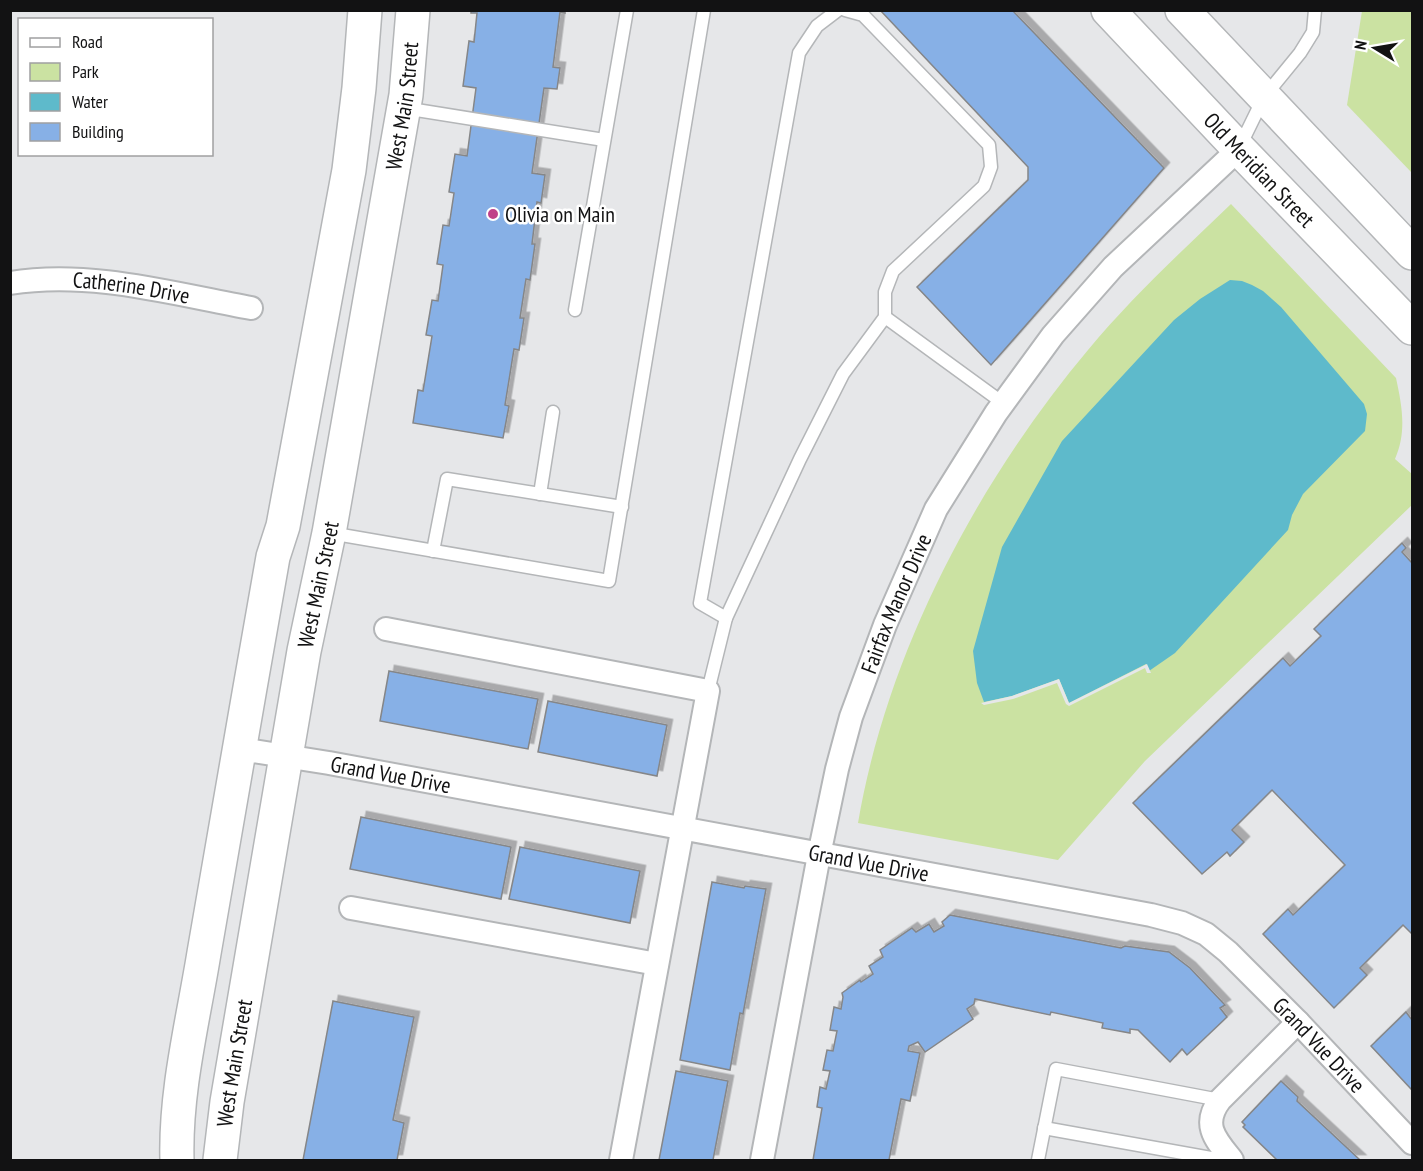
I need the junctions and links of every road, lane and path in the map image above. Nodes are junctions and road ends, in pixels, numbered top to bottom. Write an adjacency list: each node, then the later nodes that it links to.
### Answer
1 (365, 10): 29 (main road, West Main Street)
2 (413, 10): 11 (main road, West Main Street)
3 (627, 10): 12 (lane)
4 (704, 10): 23 (lane)
5 (838, 10): 26 (lane)
6 (845, 10): 18 (lane)
7 (1108, 10): 13 (main road, Old Meridian Street)
8 (1182, 10): 10 (main road)
9 (1315, 10): 10 (lane)
10 (1264, 97): 13 (lane); 14 (main road)
11 (403, 108): 12 (lane); 24 (main road, West Main Street)
12 (604, 140): 17 (lane)
13 (1239, 149): 19 (main road, Old Meridian Street); 20 (street, Fairfax Manor Drive)
14 (1413, 253)
15 (10, 283): 16 (street, Catherine Drive)
16 (251, 308)
17 (575, 310)
18 (885, 317): 20 (lane); 26 (lane)
19 (1413, 328)
20 (1003, 403): 32 (street, Fairfax Manor Drive)
21 (553, 412): 22 (lane)
22 (540, 494): 23 (lane); 25 (lane)
23 (622, 507): 25 (lane)
24 (329, 533): 25 (lane); 30 (main road, West Main Street)
25 (433, 551)
26 (726, 618): 28 (lane)
27 (386, 629): 28 (street)
28 (708, 691): 31 (street)
29 (240, 749): 30 (street, Grand Vue Drive); 39 (main road, West Main Street)
30 (286, 756): 31 (street, Grand Vue Drive); 40 (main road, West Main Street)
31 (681, 829): 32 (street, Grand Vue Drive); 34 (street)
32 (819, 855): 35 (street, Grand Vue Drive); 42 (street, Fairfax Manor Drive)
33 (351, 908): 34 (street)
34 (657, 964): 41 (street)
35 (1298, 1022): 36 (street); 38 (street, Grand Vue Drive)
36 (1220, 1100): 37 (lane); 45 (street)
37 (1044, 1128): 43 (lane); 44 (lane)
38 (1413, 1143)
39 (177, 1161)
40 (220, 1161)
41 (621, 1161)
42 (762, 1161)
43 (1038, 1161)
44 (1222, 1161)
45 (1232, 1161)

